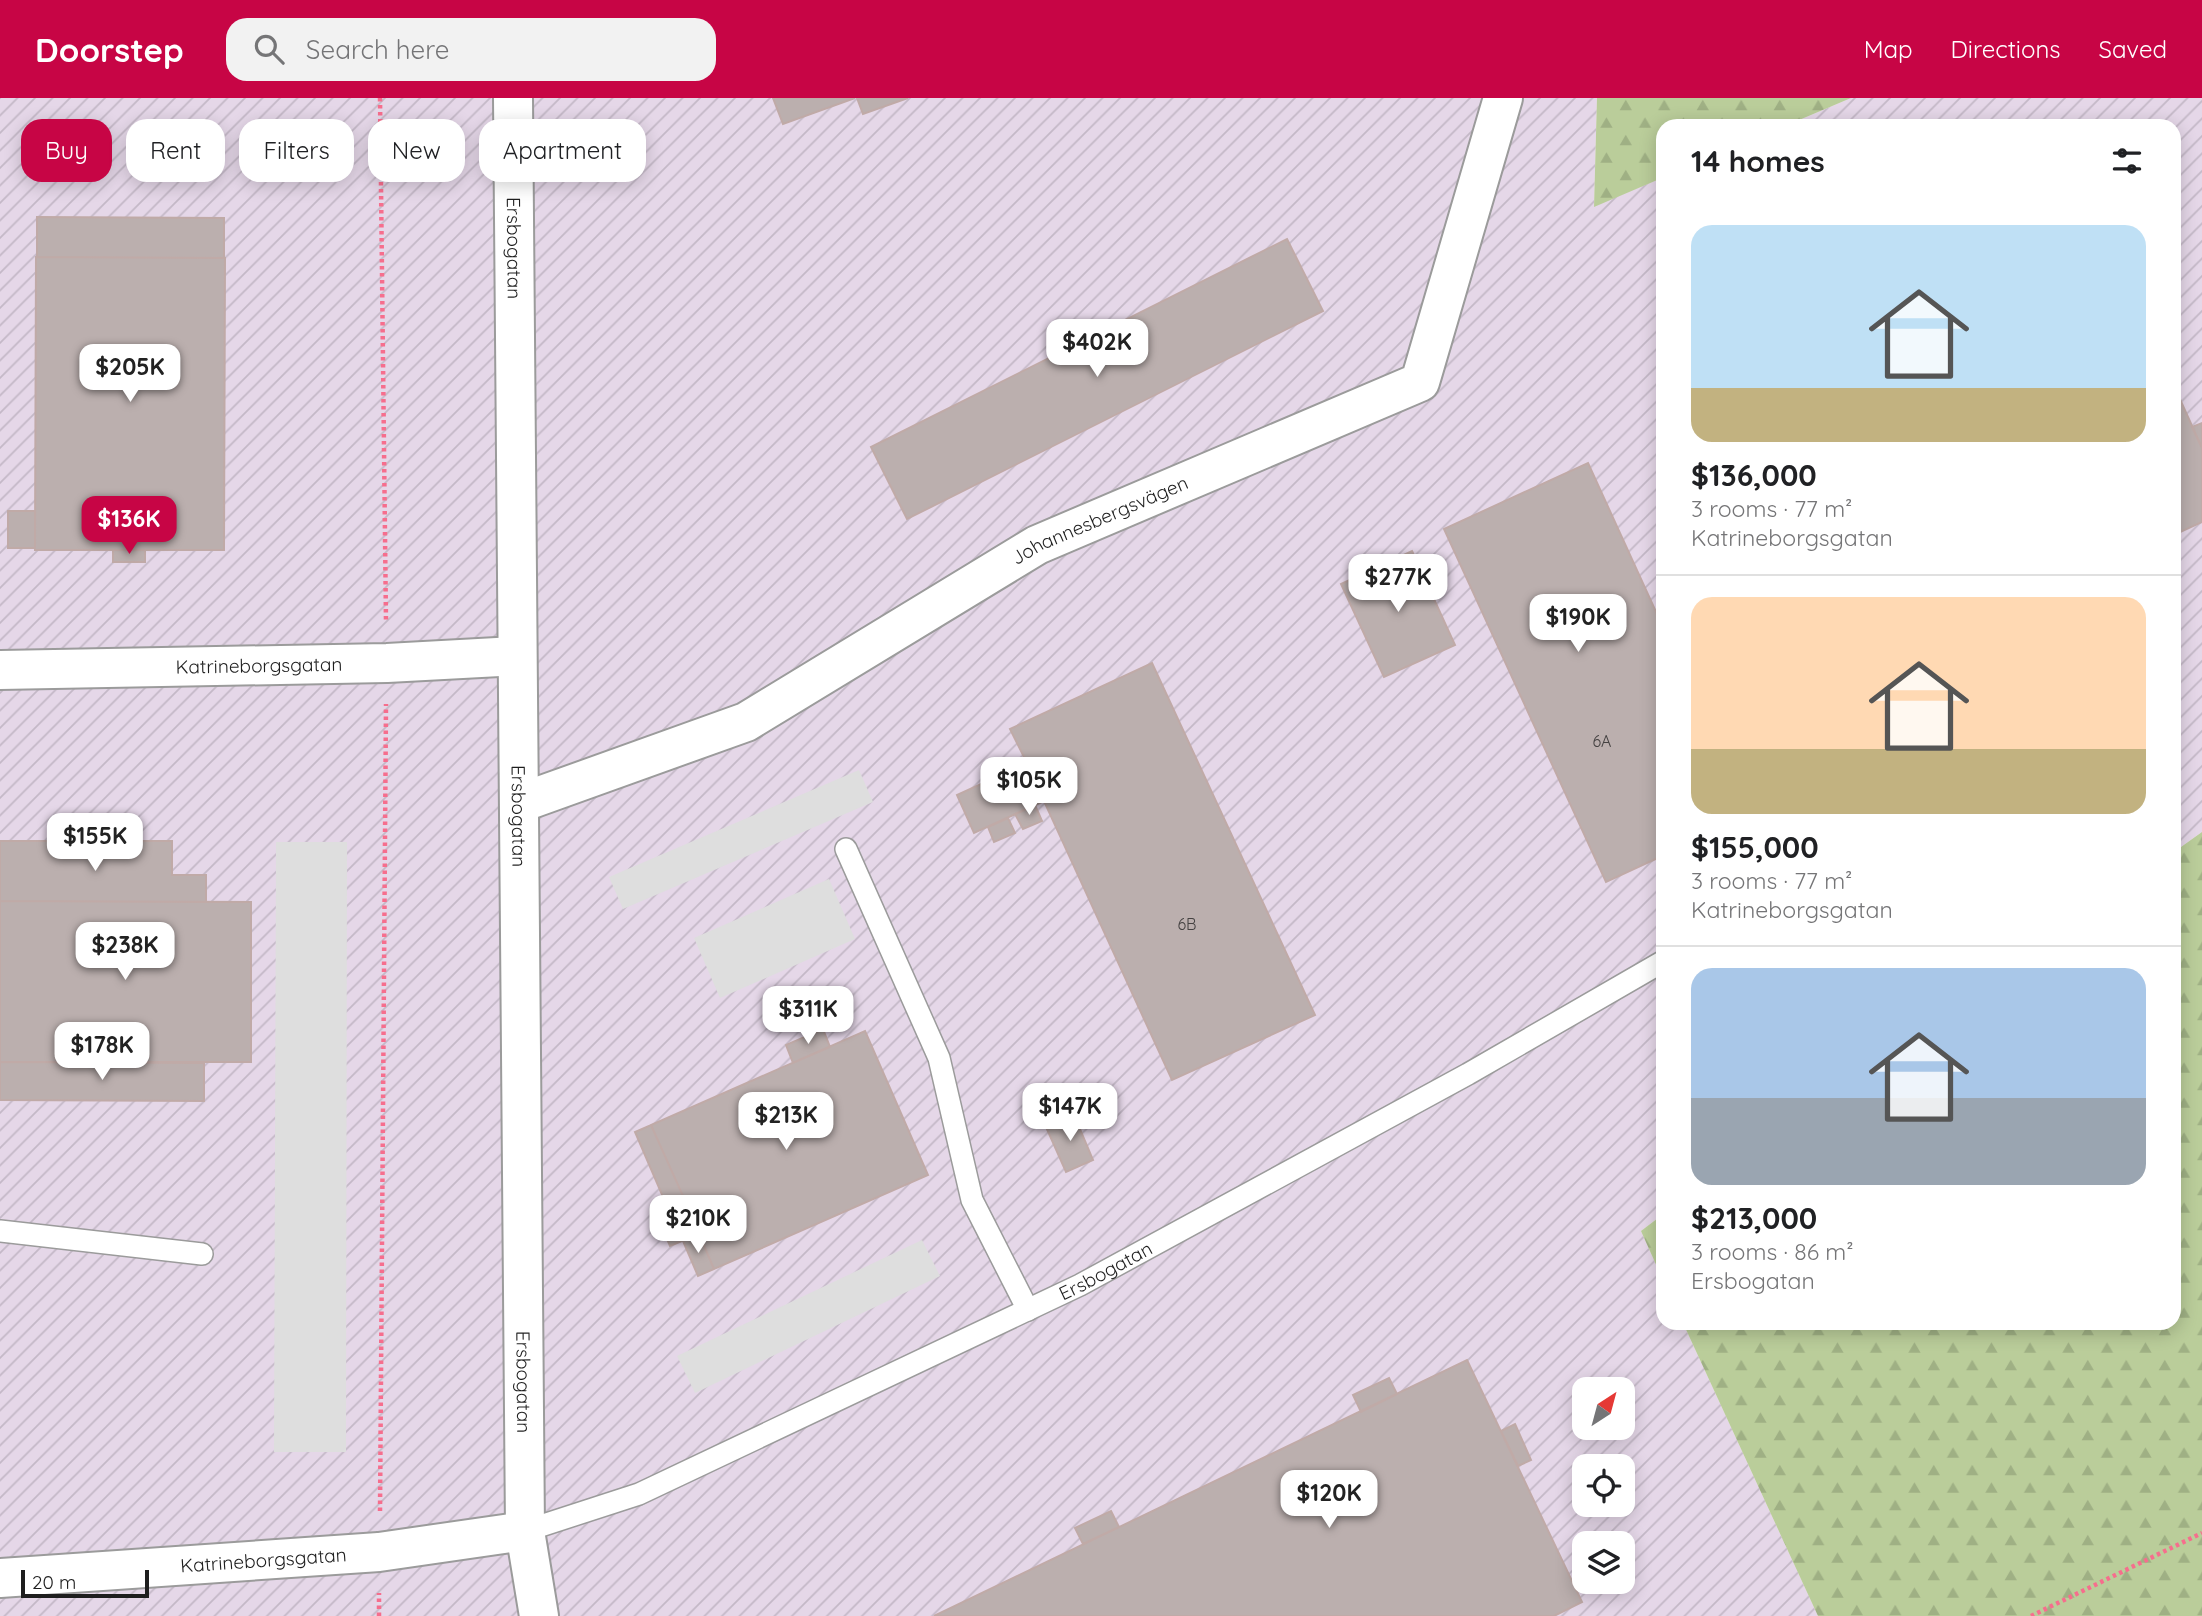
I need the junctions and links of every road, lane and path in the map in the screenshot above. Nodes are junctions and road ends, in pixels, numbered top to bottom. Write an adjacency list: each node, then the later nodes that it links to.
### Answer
1 (380, 98): 5 (path)
2 (513, 98): 4 (street, Ersbogatan)
3 (1503, 98): 7 (street, Johannesbergsvägen)
4 (517, 656): 5 (street, Katrineborgsgatan); 7 (street, Ersbogatan)
5 (387, 663): 6 (street, Katrineborgsgatan); 15 (path)
6 (0, 670)
7 (520, 803): 13 (street, Ersbogatan)
8 (846, 849): 12 (lane)
9 (1656, 965): 12 (lane, Ersbogatan)
10 (0, 1231): 11 (lane)
11 (202, 1254)
12 (1028, 1310): 13 (lane, Ersbogatan)
13 (525, 1531): 15 (street, Katrineborgsgatan); 18 (street, Ersbogatan)
14 (2202, 1533): 19 (path)
15 (379, 1552): 16 (street, Katrineborgsgatan); 17 (path)
16 (0, 1578)
17 (379, 1616)
18 (539, 1616)
19 (2031, 1616)

